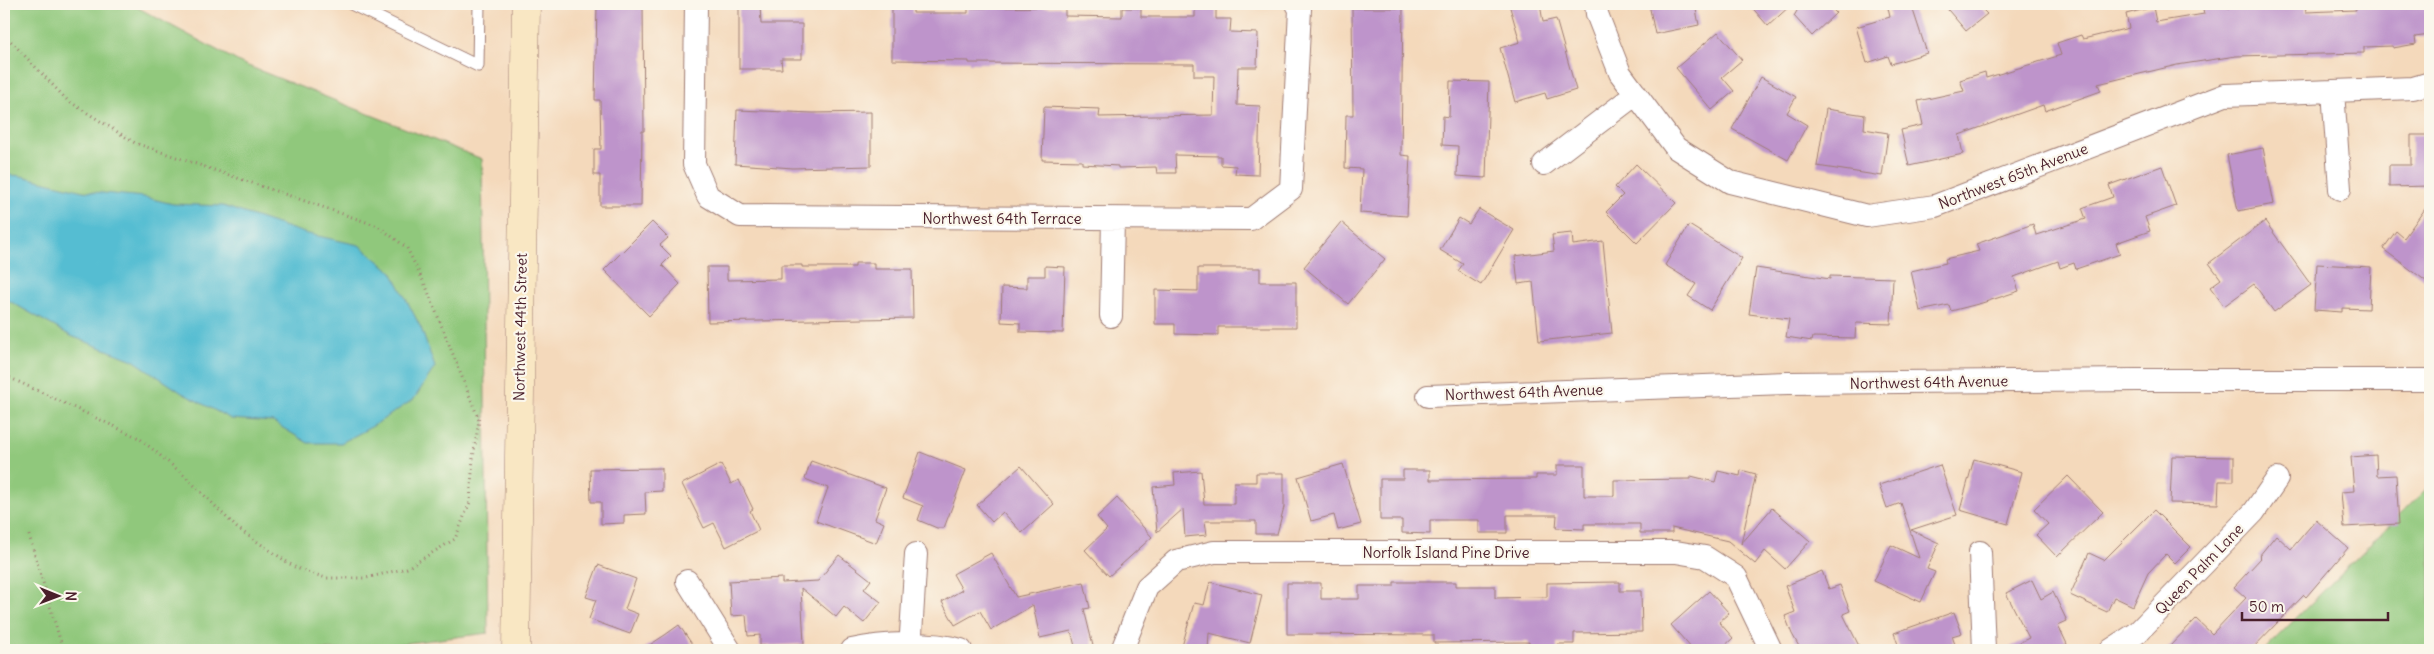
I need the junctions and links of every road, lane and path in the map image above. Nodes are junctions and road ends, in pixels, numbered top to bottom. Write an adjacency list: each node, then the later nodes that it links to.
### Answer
1 (351, 4): 2 (lane)
2 (479, 4)
3 (526, 4): 25 (street, Northwest 44th Street)
4 (696, 4): 13 (street, Northwest 64th Terrace)
5 (1296, 4): 13 (street, Northwest 64th Terrace)
6 (1596, 4): 10 (street, Northwest 65th Avenue)
7 (4, 34): 15 (path)
8 (2430, 83): 9 (street, Northwest 65th Avenue)
9 (2332, 91): 10 (street, Northwest 65th Avenue); 12 (street)
10 (1636, 94): 11 (street)
11 (1544, 164)
12 (2340, 189)
13 (1113, 218): 14 (street)
14 (1110, 316)
15 (4, 375)
16 (2430, 380): 17 (street, Northwest 64th Avenue)
17 (1428, 396)
18 (2277, 479): 32 (street, Queen Palm Lane)
19 (29, 535): 24 (path)
20 (1980, 552): 31 (street)
21 (916, 554): 23 (street)
22 (687, 581): 26 (street)
23 (910, 647): 27 (street); 28 (street)
24 (63, 650)
25 (516, 650)
26 (730, 650)
27 (852, 650)
28 (960, 650)
29 (1122, 650): 30 (street, Norfolk Island Pine Drive)
30 (1771, 650)
31 (1984, 650)
32 (2111, 650)

